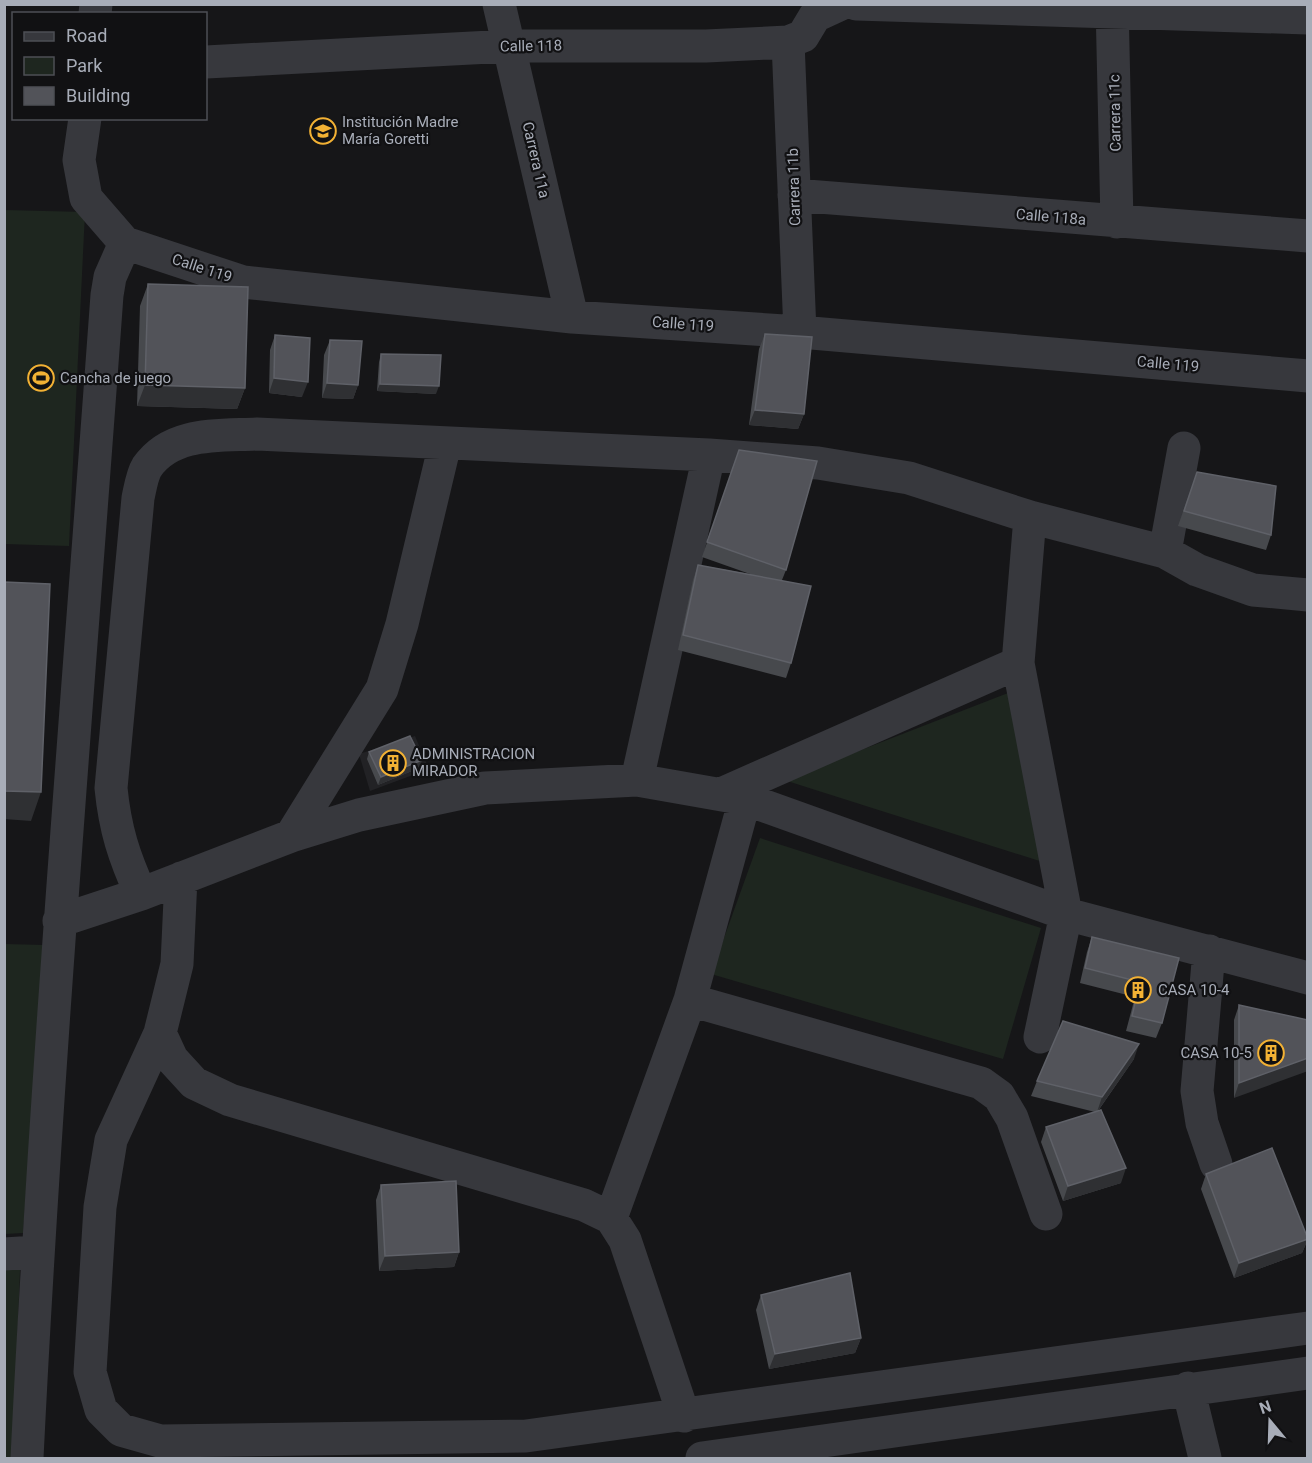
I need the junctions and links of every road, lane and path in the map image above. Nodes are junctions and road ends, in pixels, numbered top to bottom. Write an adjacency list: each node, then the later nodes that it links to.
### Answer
1 (499, 4): 7 (street, Carrera 11a)
2 (841, 4): 6 (street)
3 (856, 4): 4 (street)
4 (1113, 8): 5 (street); 11 (street, Carrera 11c)
5 (1308, 18)
6 (788, 42): 7 (street, Calle 118); 10 (street, Carrera 11b)
7 (510, 46): 8 (street, Calle 118); 14 (street, Carrera 11a)
8 (207, 62)
9 (85, 120): 13 (street)
10 (794, 195): 11 (street, Calle 118a); 15 (street, Carrera 11b)
11 (1117, 222): 12 (street, Calle 118a)
12 (1308, 236)
13 (124, 243): 14 (street, Calle 119); 30 (street)
14 (572, 317): 15 (street, Calle 119)
15 (800, 332): 16 (street, Calle 119)
16 (1308, 376)
17 (445, 444): 19 (street); 26 (street); 28 (street)
18 (1184, 448): 21 (street)
19 (708, 455): 20 (street); 24 (street)
20 (1030, 517): 21 (street); 23 (street)
21 (1165, 552): 22 (street)
22 (1308, 595)
23 (1017, 663): 25 (street); 29 (street)
24 (637, 780): 25 (street); 26 (street)
25 (733, 797): 29 (street); 33 (street)
26 (291, 836): 27 (street)
27 (181, 878): 28 (street); 34 (street)
28 (141, 894): 30 (street)
29 (1066, 914): 31 (street); 35 (street)
30 (59, 921): 39 (street)
31 (1209, 951): 32 (street); 36 (street)
32 (1308, 978)
33 (690, 1000): 37 (street); 38 (street)
34 (160, 1033): 38 (street); 44 (street)
35 (1040, 1037)
36 (1216, 1164)
37 (1046, 1214)
38 (611, 1218): 44 (street)
39 (37, 1252): 40 (street); 47 (street)
40 (4, 1254)
41 (1308, 1328): 44 (street)
42 (1308, 1373): 43 (street)
43 (1188, 1388): 45 (street); 49 (street)
44 (684, 1416)
45 (875, 1446): 46 (street)
46 (789, 1452): 48 (street)
47 (27, 1458)
48 (702, 1458)
49 (1205, 1458)

